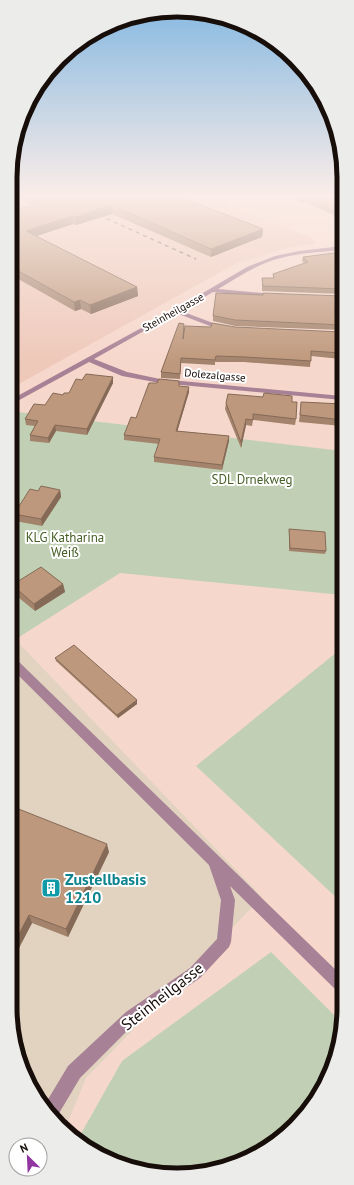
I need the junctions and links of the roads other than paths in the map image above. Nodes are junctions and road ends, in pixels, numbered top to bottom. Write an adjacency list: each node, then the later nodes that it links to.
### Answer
1 (306, 252): 2 (street, Steinheilgasse)
2 (212, 290): 3 (street); 4 (street, Steinheilgasse)
3 (281, 296)
4 (176, 311): 5 (street); 6 (street, Steinheilgasse)
5 (235, 329)
6 (88, 359): 7 (street, Dolezalgasse); 8 (street, Steinheilgasse)
7 (337, 398)
8 (17, 399)
9 (17, 667): 10 (street, Steinheilgasse)
10 (214, 861): 11 (street, Steinheilgasse); 12 (street, Steinheilgasse)
11 (337, 981)
12 (53, 1108)

